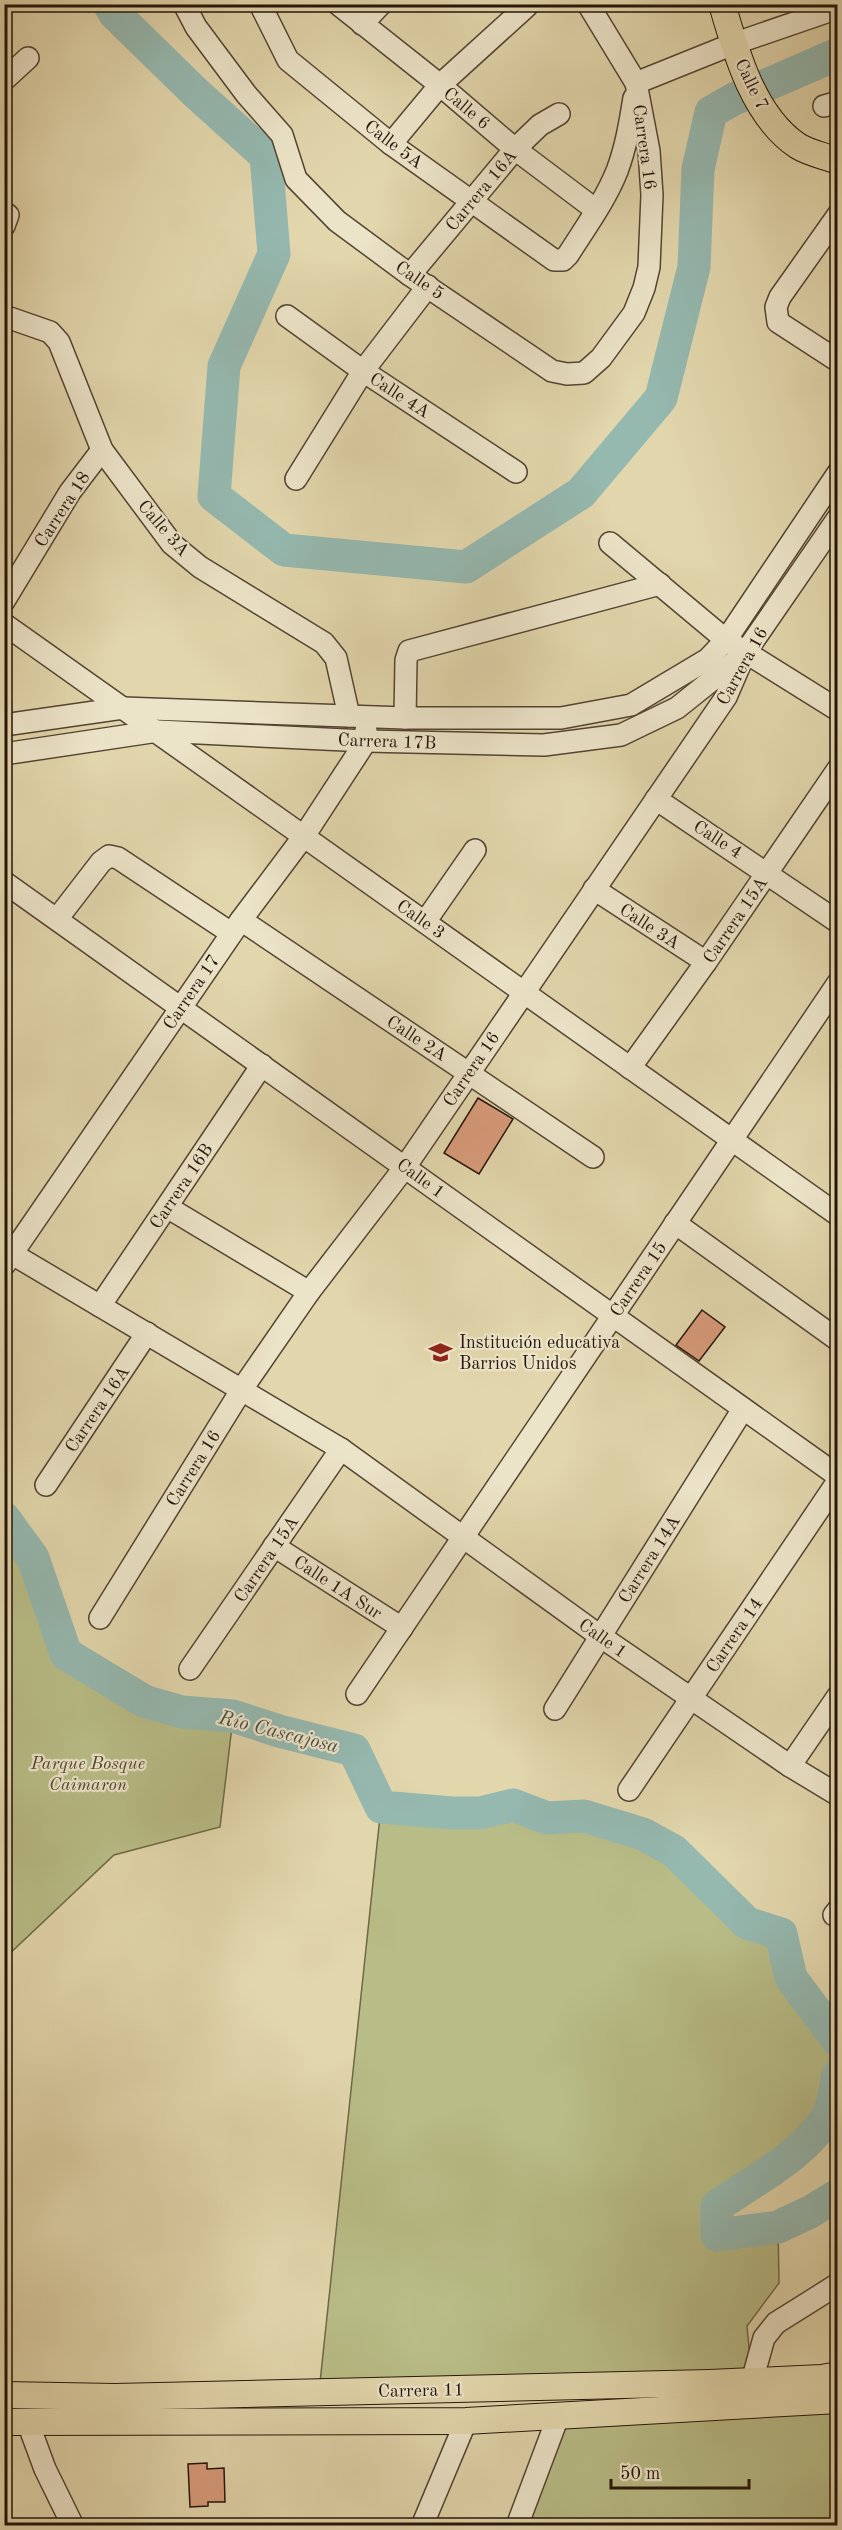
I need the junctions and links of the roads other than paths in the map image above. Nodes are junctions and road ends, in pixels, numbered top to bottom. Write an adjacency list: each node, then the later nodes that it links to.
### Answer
1 (184, 4): 22 (street, Calle 5)
2 (260, 4): 16 (street, Calle 5A)
3 (338, 4): 9 (street, Calle 6)
4 (381, 4): 9 (street)
5 (588, 4): 13 (street)
6 (722, 4): 10 (main road, Calle 7)
7 (527, 6): 14 (street)
8 (837, 8): 10 (street, Carrera 16)
9 (362, 24): 14 (street, Calle 6)
10 (737, 53): 13 (street, Carrera 16); 18 (main road, Calle 7)
11 (28, 58): 12 (street)
12 (4, 80)
13 (636, 83): 20 (street); 26 (street, Carrera 16)
14 (440, 85): 16 (street); 17 (street, Calle 6)
15 (560, 114): 17 (street, Carrera 16A)
16 (391, 144): 19 (street, Calle 5A)
17 (515, 149): 19 (street, Carrera 16A); 20 (street, Calle 6)
18 (837, 161)
19 (472, 202): 20 (street, Calle 5A); 22 (street, Carrera 16A)
20 (596, 210)
21 (837, 215): 25 (street)
22 (419, 280): 26 (street, Calle 5); 27 (street, Carrera 16A)
23 (4, 316): 28 (street, Calle 3A)
24 (287, 316): 27 (street, Calle 4A)
25 (837, 361)
26 (552, 370)
27 (363, 371): 29 (street, Calle 4A); 31 (street, Carrera 16A)
28 (102, 450): 35 (street, Carrera 18); 41 (street, Calle 3A)
29 (516, 472)
30 (837, 474): 37 (street, Carrera 16)
31 (296, 479)
32 (837, 518): 38 (street, Carrera 16)
33 (610, 543): 34 (street)
34 (660, 584): 37 (street); 42 (street)
35 (4, 601)
36 (4, 624): 39 (street, Calle 3)
37 (726, 640): 38 (street); 42 (street, Carrera 17B)
38 (745, 653): 40 (street); 45 (street, Carrera 17B); 48 (street, Carrera 16)
39 (123, 708): 41 (street, Carrera 17B); 43 (street, Carrera 17B); 44 (street, Calle 3)
40 (837, 710)
41 (357, 717): 42 (street, Carrera 17B); 45 (street)
42 (405, 718)
43 (4, 725)
44 (158, 731): 45 (street, Carrera 17B); 46 (street, Carrera 17B); 49 (street, Calle 3)
45 (366, 741): 49 (street, Carrera 17)
46 (4, 754)
47 (837, 769): 51 (street, Carrera 15A)
48 (656, 799): 51 (street, Calle 4); 53 (street, Carrera 16)
49 (304, 836): 55 (street, Calle 3); 57 (street, Carrera 17)
50 (475, 850): 55 (street)
51 (768, 872): 56 (street, Calle 4); 58 (street, Carrera 15A)
52 (4, 882): 54 (street, Calle 1)
53 (594, 889): 58 (street, Calle 3A); 60 (street, Carrera 16)
54 (57, 919): 57 (street, Calle 2A); 61 (street, Calle 1)
55 (425, 922): 60 (street, Calle 3)
56 (837, 922)
57 (236, 926): 61 (street, Carrera 17); 64 (street, Calle 2A)
58 (706, 962): 63 (street, Carrera 15A)
59 (837, 983): 65 (street, Carrera 15)
60 (523, 992): 63 (street, Calle 3); 64 (street, Carrera 16)
61 (180, 1007): 62 (street, Calle 1); 71 (street, Carrera 17)
62 (262, 1065): 67 (street, Calle 1); 68 (street, Carrera 16B)
63 (630, 1068): 65 (street, Calle 3)
64 (470, 1073): 66 (street, Calle 2A); 67 (street, Carrera 16)
65 (732, 1140): 69 (street, Calle 3); 70 (street, Carrera 15)
66 (593, 1157)
67 (405, 1167): 72 (street, Carrera 16); 74 (street, Calle 1)
68 (167, 1207): 72 (street); 73 (street, Carrera 16B)
69 (837, 1215)
70 (675, 1223): 74 (street, Carrera 15); 76 (street)
71 (7, 1255): 73 (street, Calle 1)
72 (309, 1292): 77 (street, Carrera 16)
73 (100, 1306): 75 (street, Calle 1)
74 (613, 1316): 78 (street, Calle 1); 83 (street, Carrera 15)
75 (147, 1333): 77 (street, Calle 1); 82 (street, Carrera 16A)
76 (837, 1340)
77 (242, 1389): 79 (street, Calle 1); 85 (street, Carrera 16)
78 (743, 1409): 80 (street, Calle 1); 87 (street, Carrera 14A)
79 (341, 1449): 83 (street, Calle 1); 84 (street, Carrera 15A)
80 (837, 1476)
81 (837, 1481): 91 (street, Carrera 14)
82 (46, 1485)
83 (463, 1538): 86 (street, Carrera 15); 87 (street, Calle 1)
84 (274, 1546): 86 (street, Calle 1A Sur); 88 (street, Carrera 15A)
85 (100, 1618)
86 (402, 1628): 89 (street, Carrera 15)
87 (600, 1636): 91 (street, Calle 1); 92 (street, Carrera 14A)
88 (190, 1669)
89 (357, 1694)
90 (837, 1696): 93 (street)
91 (692, 1698): 93 (street, Calle 1); 94 (street, Carrera 14)
92 (555, 1709)
93 (790, 1766): 95 (street, Calle 1)
94 (629, 1790)
95 (837, 1795)
96 (837, 2284): 98 (street)
97 (837, 2375): 98 (main road, Carrera 11)
98 (753, 2381): 99 (main road, Carrera 11)
99 (4, 2396)
100 (837, 2400): 101 (main road, Carrera 11)
101 (559, 2414): 102 (main road, Carrera 11); 106 (street)
102 (466, 2421): 103 (main road, Carrera 11); 105 (street)
103 (16, 2422): 104 (street)
104 (73, 2526)
105 (422, 2526)
106 (517, 2526)

